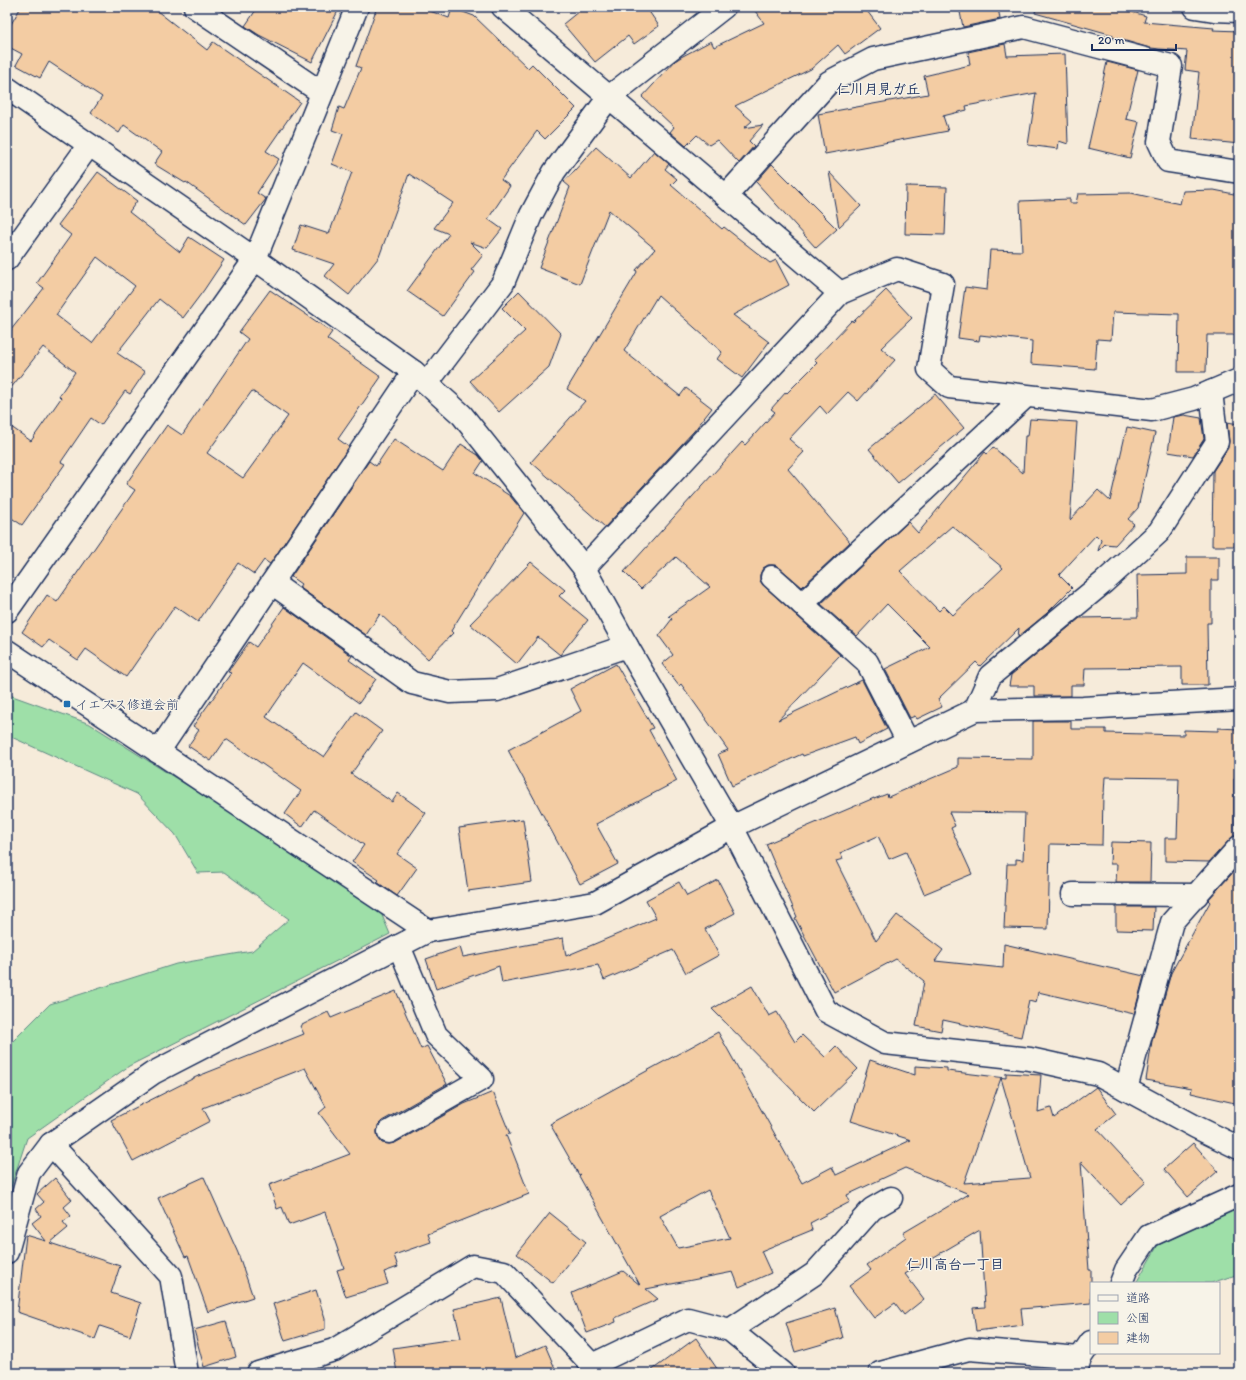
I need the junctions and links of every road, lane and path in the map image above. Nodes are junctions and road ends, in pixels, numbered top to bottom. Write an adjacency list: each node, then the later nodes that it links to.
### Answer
1 (194, 7): 8 (street)
2 (357, 7): 8 (street)
3 (503, 7): 9 (street)
4 (724, 7): 9 (street)
5 (1195, 7): 6 (street)
6 (1239, 11)
7 (7, 88): 10 (street)
8 (322, 93): 14 (street)
9 (609, 97): 12 (street); 16 (street)
10 (89, 145): 13 (street); 14 (street)
11 (1239, 172): 12 (street)
12 (726, 196): 15 (street)
13 (7, 259)
14 (255, 259): 16 (street); 24 (street)
15 (840, 293): 19 (street); 20 (street)
16 (421, 377): 20 (street); 22 (street)
17 (1239, 380): 18 (street)
18 (1211, 392): 19 (street); 28 (street)
19 (1024, 397): 23 (street)
20 (584, 568): 25 (street)
21 (772, 577): 23 (street)
22 (272, 583): 25 (street); 30 (street)
23 (802, 604): 29 (street)
24 (7, 611)
25 (627, 646): 31 (street)
26 (7, 651): 30 (street)
27 (1239, 699): 28 (street)
28 (975, 710): 29 (street)
29 (908, 742): 31 (street)
30 (158, 752): 35 (street)
31 (732, 827): 35 (street); 37 (street)
32 (1239, 847): 34 (street)
33 (1073, 894): 34 (street)
34 (1197, 895): 37 (street)
35 (428, 931): 36 (street)
36 (398, 946): 38 (street); 39 (street)
37 (1126, 1089): 40 (street)
38 (389, 1132)
39 (51, 1144): 43 (street); 48 (street)
40 (1239, 1148)
41 (1239, 1195): 44 (street)
42 (891, 1198): 45 (street)
43 (7, 1252)
44 (1121, 1282)
45 (730, 1330): 47 (street); 50 (street)
46 (1082, 1358): 51 (street)
47 (590, 1369): 49 (street)
48 (186, 1373)
49 (258, 1373)
50 (783, 1373)
51 (880, 1373)

